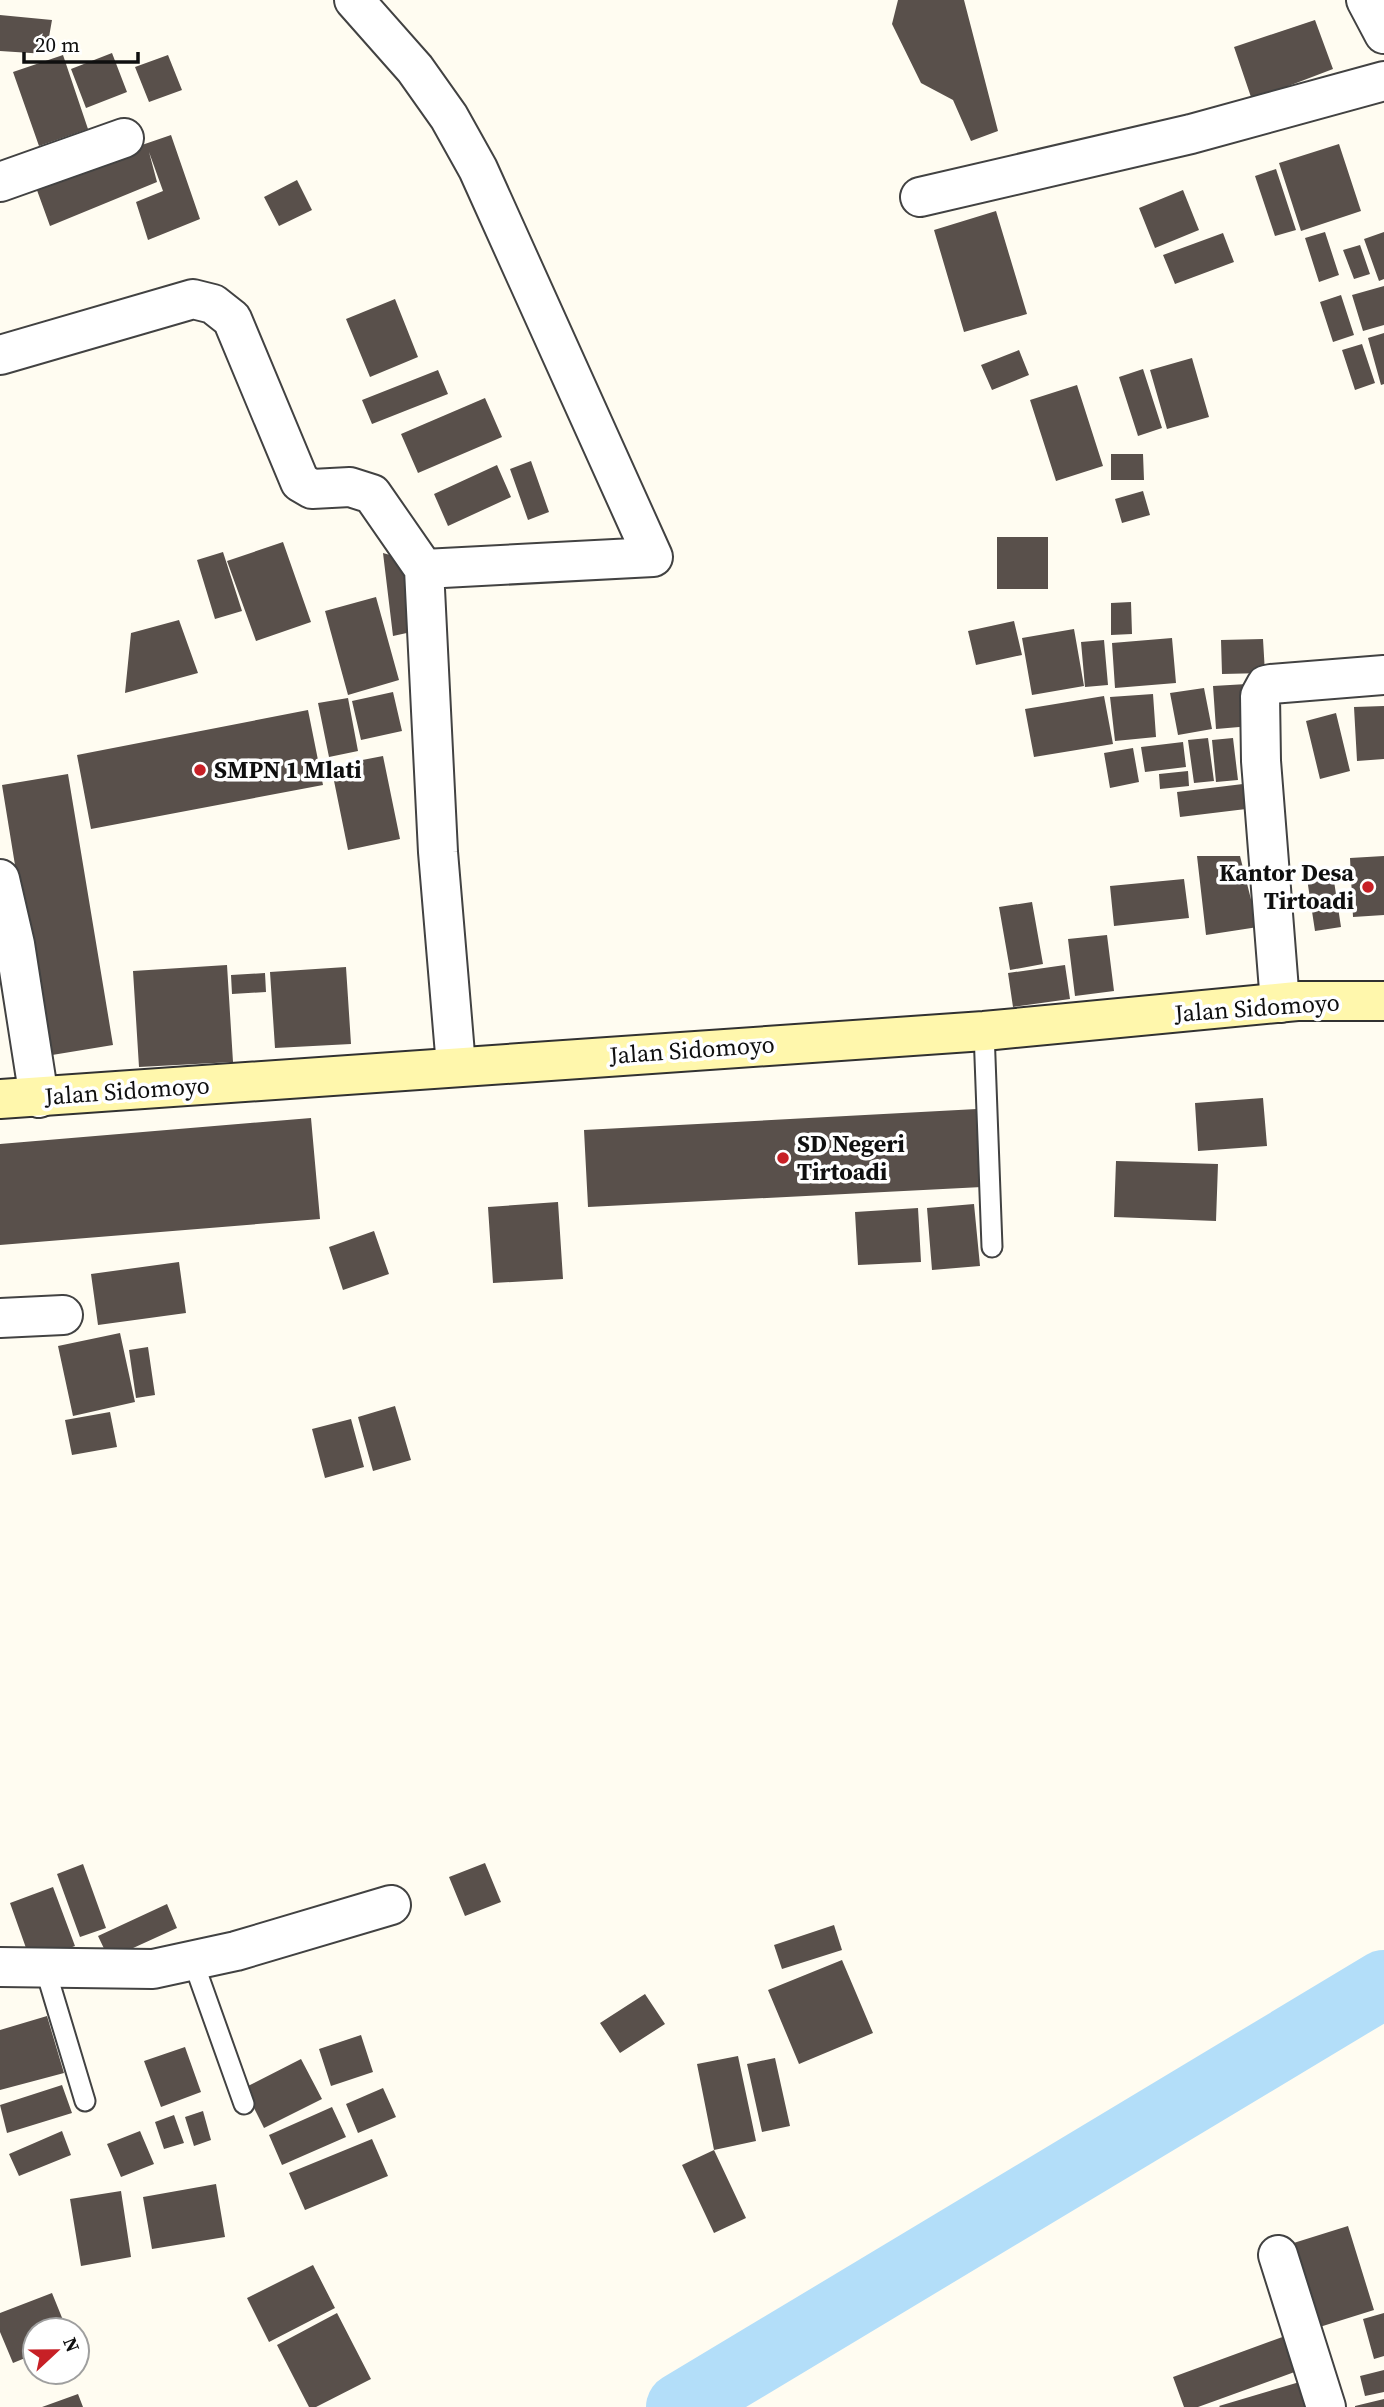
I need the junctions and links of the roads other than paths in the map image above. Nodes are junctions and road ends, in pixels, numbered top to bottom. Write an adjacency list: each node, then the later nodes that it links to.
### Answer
1 (354, 0): 9 (street)
2 (1366, 0): 3 (street)
3 (1384, 34)
4 (1384, 81): 7 (street)
5 (124, 138): 6 (street)
6 (0, 181)
7 (919, 197)
8 (0, 355): 9 (street)
9 (424, 569): 15 (street)
10 (1384, 675): 13 (street)
11 (0, 879): 16 (street)
12 (1384, 1001): 13 (main road, Jalan Sidomoyo)
13 (1280, 1003): 14 (main road, Jalan Sidomoyo)
14 (984, 1031): 15 (main road, Jalan Sidomoyo); 18 (lane)
15 (456, 1066): 16 (main road, Jalan Sidomoyo)
16 (40, 1098): 17 (main road, Jalan Sidomoyo)
17 (0, 1100)
18 (992, 1247)
19 (63, 1315): 20 (street)
20 (0, 1318)
21 (391, 1905): 22 (street)
22 (193, 1961): 24 (street); 26 (lane)
23 (0, 1967): 24 (street)
24 (45, 1968): 25 (lane)
25 (85, 2101)
26 (244, 2104)
27 (1278, 2255): 28 (street)
28 (1325, 2407)

